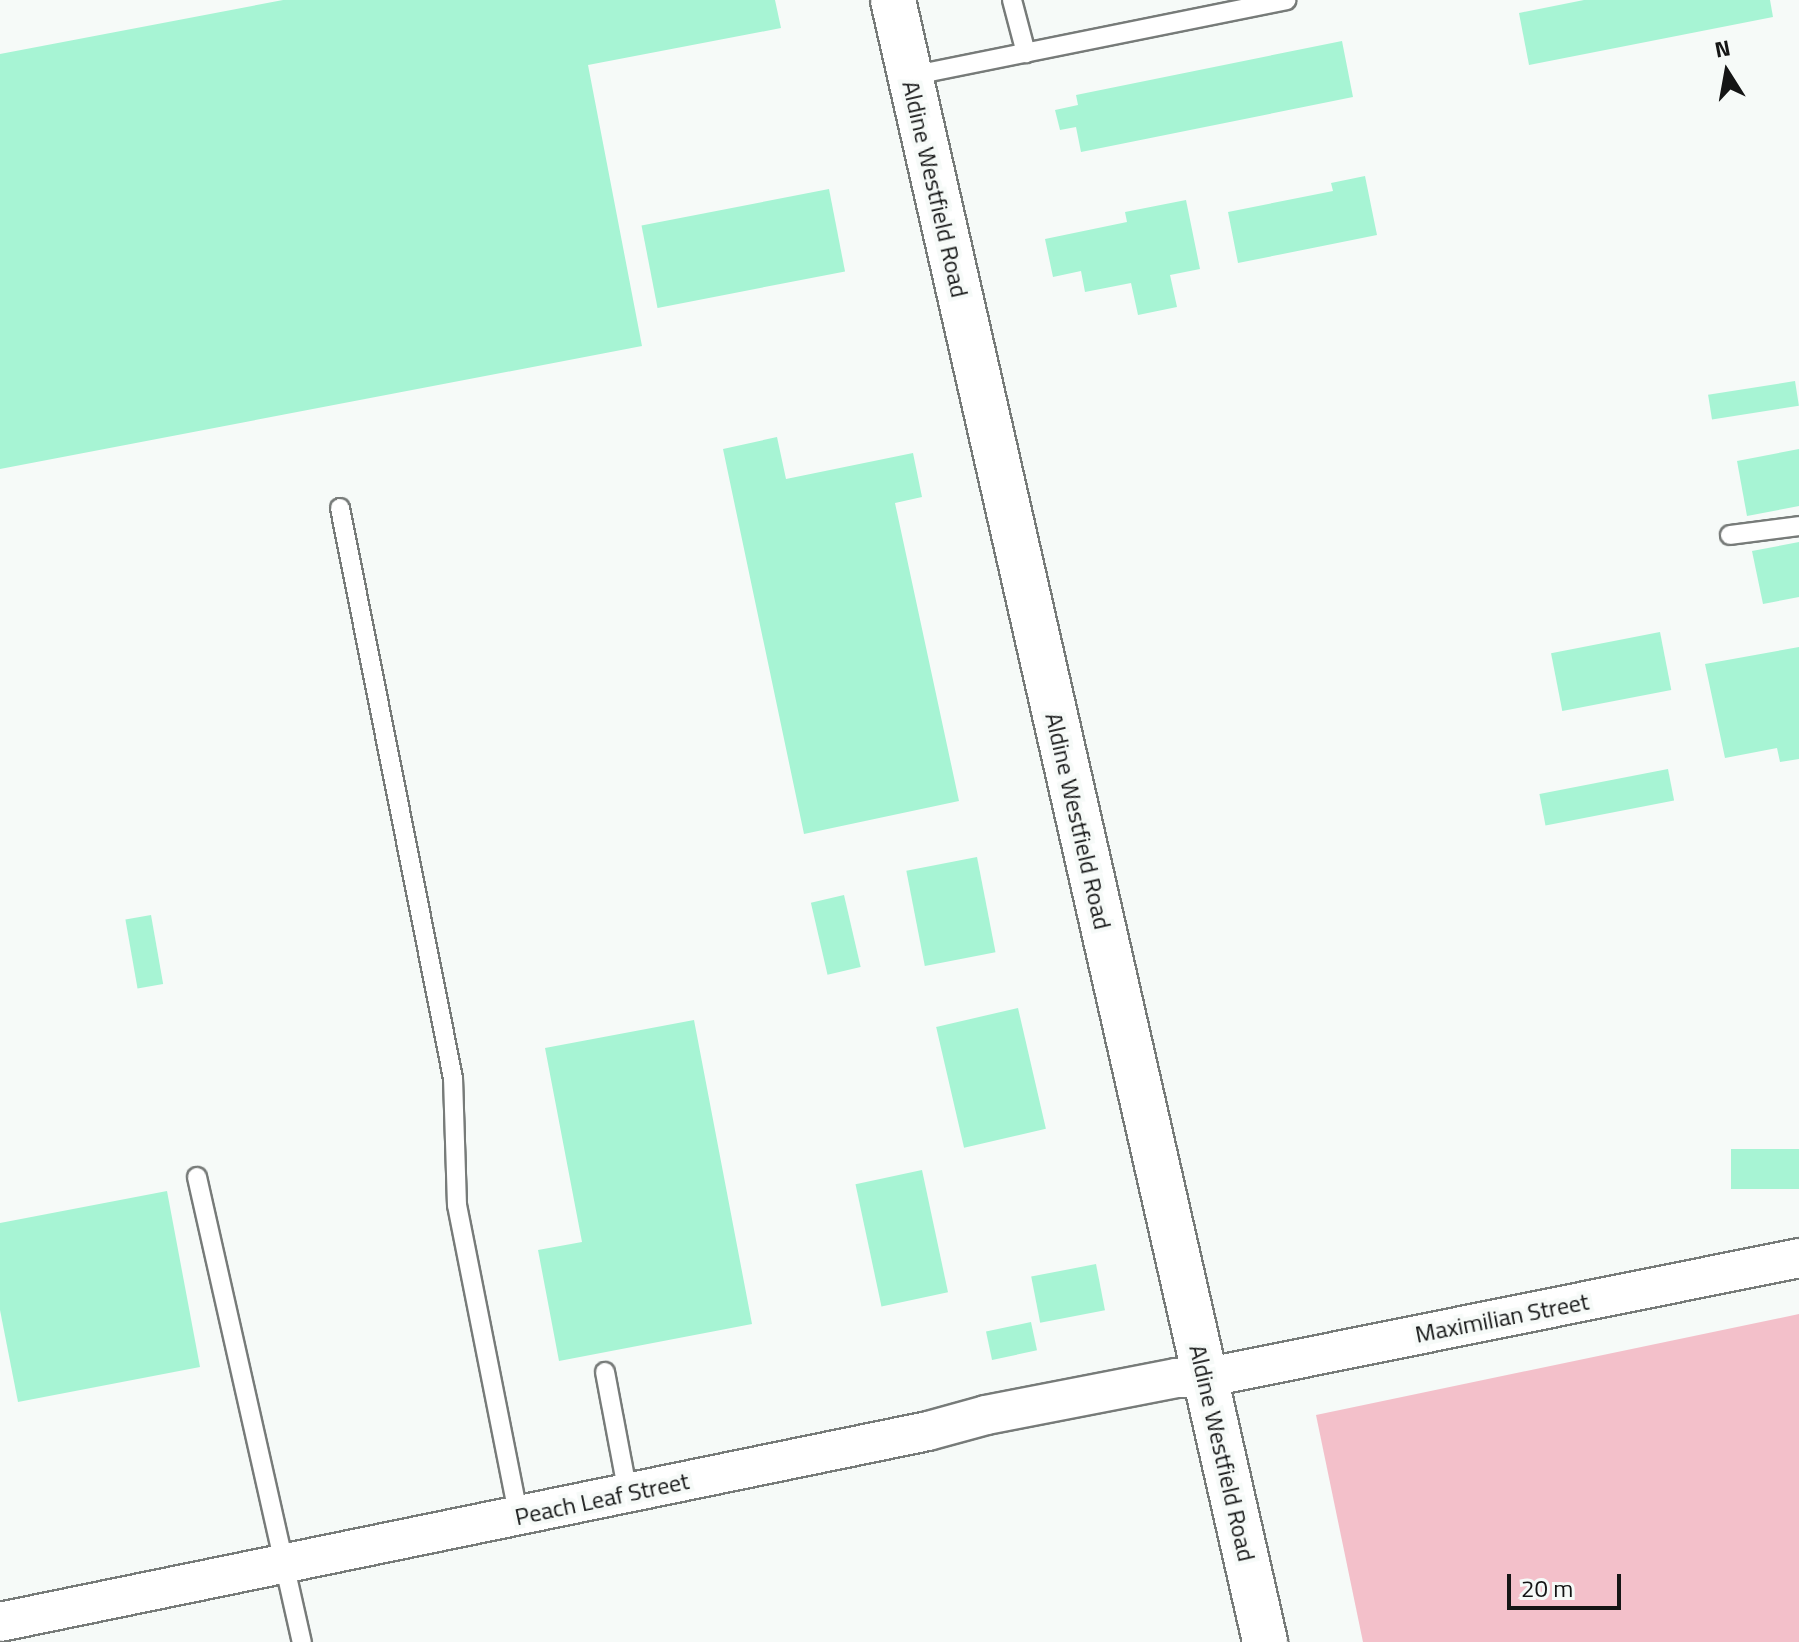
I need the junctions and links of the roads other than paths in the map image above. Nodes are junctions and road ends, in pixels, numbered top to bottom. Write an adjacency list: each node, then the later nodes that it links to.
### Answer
1 (893, 0): 5 (main road, Aldine Westfield Road)
2 (1012, 0): 4 (lane)
3 (1286, 0): 4 (lane)
4 (1026, 53): 5 (lane)
5 (910, 76): 12 (main road, Aldine Westfield Road)
6 (340, 508): 14 (lane)
7 (1799, 526): 8 (lane)
8 (1730, 535)
9 (197, 1177): 15 (lane)
10 (1799, 1258): 12 (street, Maximilian Street)
11 (605, 1372): 13 (lane)
12 (1204, 1378): 13 (street, Peach Leaf Street); 18 (main road, Aldine Westfield Road)
13 (628, 1494): 14 (street, Peach Leaf Street)
14 (519, 1517): 15 (street, Peach Leaf Street)
15 (286, 1565): 16 (street, Peach Leaf Street); 17 (lane)
16 (0, 1622)
17 (302, 1642)
18 (1265, 1642)

